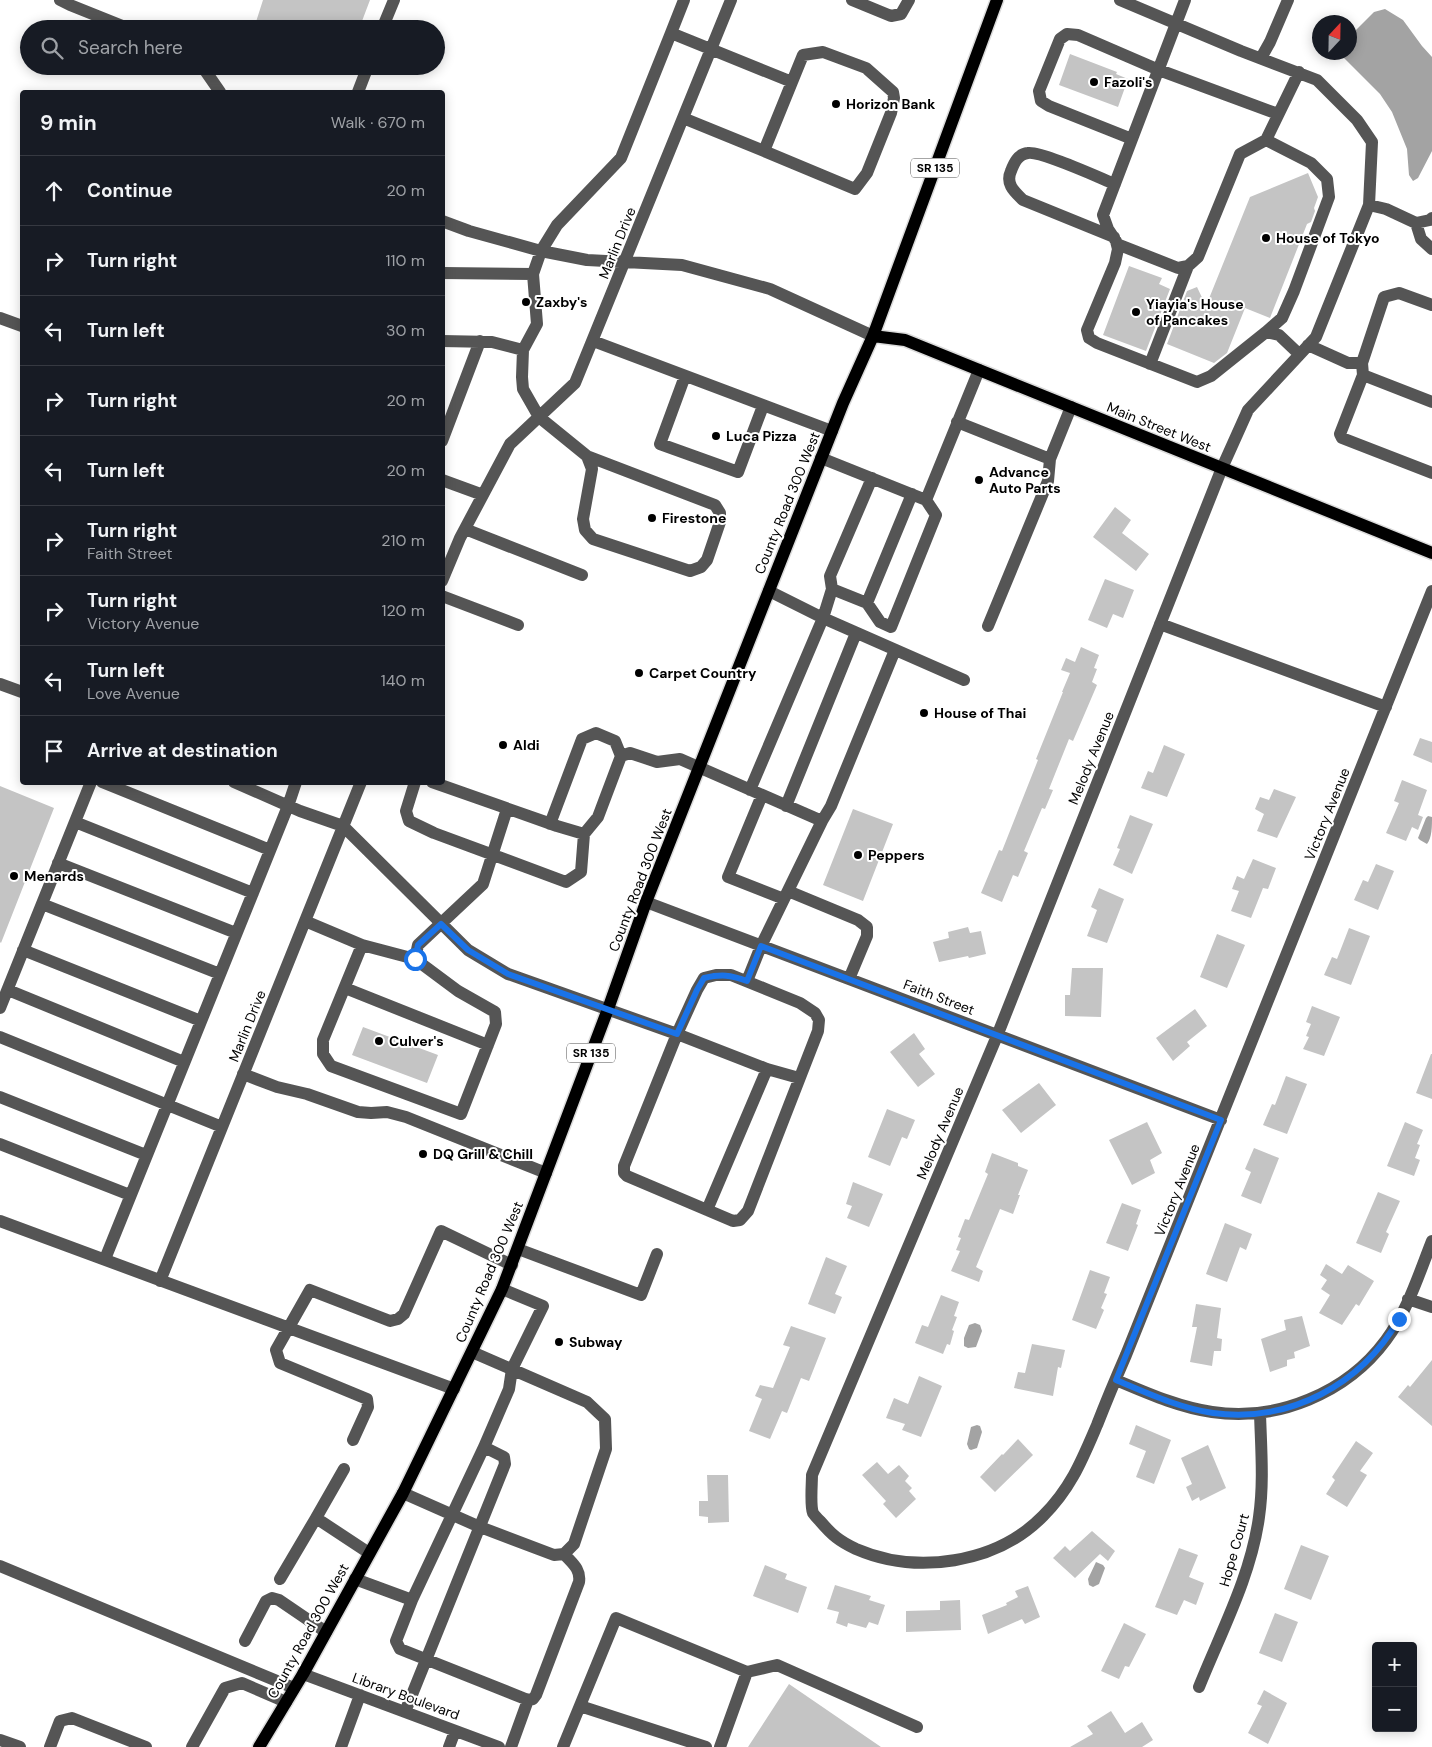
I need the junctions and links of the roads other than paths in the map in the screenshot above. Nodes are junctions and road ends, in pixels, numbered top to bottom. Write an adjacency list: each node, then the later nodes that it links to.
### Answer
1 (60, 0): 11 (street)
2 (394, 0): 12 (street)
3 (684, 0): 14 (street)
4 (731, 0): 15 (street, Marlin Drive)
5 (852, 0): 6 (street)
6 (909, 0)
7 (997, 0): 45 (main road, County Road 300 West / SR 135)
8 (1120, 0): 13 (street)
9 (1185, 0): 13 (street)
10 (1288, 0): 16 (street)
11 (108, 20)
12 (386, 20)
13 (1177, 24): 16 (street); 17 (street)
14 (671, 34): 15 (street); 36 (street)
15 (711, 50): 21 (street); 25 (street, Marlin Drive)
16 (1260, 58): 18 (street)
17 (1159, 70): 24 (street); 26 (street); 26 (street)
18 (1299, 72): 24 (street); 30 (street, Melody Avenue)
19 (208, 75): 22 (street)
20 (365, 75): 23 (street)
21 (792, 82): 28 (street); 28 (street)
22 (219, 90)
23 (359, 90)
24 (1278, 114): 27 (street)
25 (684, 118): 28 (street); 37 (street, Marlin Drive)
26 (1132, 139): 29 (street)
27 (1266, 140): 38 (street); 44 (street)
28 (764, 151)
29 (1115, 184): 34 (street); 34 (street)
30 (1369, 205): 33 (street); 50 (street, Melody Avenue)
31 (1432, 218): 33 (street)
32 (445, 222): 36 (street)
33 (1416, 223): 35 (street)
34 (1115, 241): 38 (street); 51 (street)
35 (1432, 249)
36 (541, 251): 37 (street); 40 (street)
37 (625, 263): 45 (street); 47 (street, Marlin Drive)
38 (1188, 266): 51 (street)
39 (445, 274): 40 (street)
40 (533, 274): 49 (street)
41 (1432, 305): 52 (street)
42 (0, 318): 43 (street)
43 (20, 325)
44 (1266, 332): 50 (street); 51 (street)
45 (873, 336): 53 (main road, Main Street West); 60 (main road, County Road 300 West / SR 135)
46 (445, 341): 48 (street)
47 (592, 341): 54 (street); 58 (street, Marlin Drive)
48 (480, 342): 49 (street); 61 (street)
49 (524, 350): 58 (street)
50 (1303, 350): 52 (street); 65 (street, Melody Avenue)
51 (1150, 364)
52 (1362, 369): 55 (street); 66 (street)
53 (979, 370): 57 (main road, Main Street West); 59 (street)
54 (685, 376): 56 (street); 56 (street)
55 (1432, 402)
56 (763, 406): 60 (street)
57 (1071, 407): 64 (street); 65 (main road, Main Street West)
58 (539, 417): 62 (street); 70 (street, Marlin Drive)
59 (958, 422): 64 (street); 71 (street)
60 (832, 431): 63 (main road, County Road 300 West / SR 135)
61 (445, 433)
62 (588, 456): 62 (street)
63 (821, 458): 67 (street); 77 (main road, County Road 300 West / SR 135)
64 (1050, 459): 84 (street)
65 (1222, 468): 73 (main road, Main Street West); 82 (street, Melody Avenue)
66 (1432, 473)
67 (872, 478): 69 (street); 76 (street)
68 (445, 481): 70 (street)
69 (912, 494): 71 (street); 80 (street)
70 (482, 495): 72 (street, Marlin Drive)
71 (926, 500): 80 (street)
72 (465, 528): 74 (street, Marlin Drive); 75 (street)
73 (1432, 553)
74 (445, 574)
75 (582, 575)
76 (832, 590): 80 (street); 81 (street)
77 (769, 591): 81 (street); 92 (main road, County Road 300 West / SR 135)
78 (1432, 591): 90 (street, Victory Avenue)
79 (445, 597): 83 (street)
80 (867, 603)
81 (823, 618): 85 (street); 100 (street)
82 (1160, 624): 90 (street); 133 (street, Melody Avenue)
83 (518, 625)
84 (988, 626)
85 (856, 633): 86 (street); 103 (street)
86 (896, 650): 87 (street); 105 (street)
87 (964, 680)
88 (0, 684): 89 (street)
89 (20, 691)
90 (1386, 706): 142 (street, Victory Avenue)
91 (621, 756): 92 (street); 107 (street); 109 (street)
92 (699, 768): 100 (street); 115 (main road, County Road 300 West / SR 135)
93 (90, 785): 106 (street)
94 (109, 785): 110 (street)
95 (241, 785): 102 (street)
96 (295, 785): 102 (street)
97 (360, 785): 108 (street, Marlin Drive)
98 (414, 785): 111 (street)
99 (440, 785): 104 (street)
100 (750, 790): 101 (street)
101 (762, 795): 103 (street); 114 (street)
102 (288, 806): 108 (street); 110 (street)
103 (786, 806): 105 (street)
104 (508, 809): 107 (street); 111 (street)
105 (822, 821): 114 (street)
106 (75, 822): 112 (street); 113 (street)
107 (550, 824): 109 (street)
108 (344, 826): 117 (street, Marlin Drive); 118 (street)
109 (584, 834): 111 (street)
110 (270, 850): 113 (street)
111 (493, 856): 118 (street)
112 (58, 863): 116 (street); 119 (street)
113 (253, 893): 119 (street)
114 (786, 895): 121 (street); 125 (street)
115 (646, 902): 121 (street, Faith Street); 130 (main road, County Road 300 West / SR 135)
116 (42, 904): 122 (street); 124 (street)
117 (305, 921): 120 (street); 138 (street, Marlin Drive)
118 (441, 924): 123 (street); 130 (street)
119 (236, 932): 124 (street)
120 (362, 945): 123 (street); 127 (street)
121 (761, 946): 125 (street, Faith Street); 126 (street)
122 (23, 950): 128 (street); 131 (street)
123 (415, 959): 135 (street)
124 (220, 974): 131 (street)
125 (849, 979): 133 (street, Faith Street)
126 (747, 981): 132 (street); 139 (street)
127 (345, 988): 135 (street); 135 (street)
128 (8, 990): 129 (street); 136 (street)
129 (0, 1008)
130 (608, 1009): 132 (street); 146 (main road, County Road 300 West / SR 135)
131 (201, 1021): 136 (street)
132 (677, 1034): 137 (street); 148 (street)
133 (997, 1036): 142 (street, Faith Street); 168 (street, Melody Avenue)
134 (0, 1038): 141 (street)
135 (488, 1045)
136 (184, 1062): 141 (street)
137 (767, 1069): 139 (street); 148 (street)
138 (243, 1074): 143 (street, Marlin Drive); 146 (street)
139 (799, 1078): 148 (street)
140 (0, 1097): 145 (street)
141 (166, 1104): 143 (street); 145 (street)
142 (1221, 1120): 162 (street, Victory Avenue)
143 (222, 1127): 155 (street, Marlin Drive)
144 (0, 1144): 147 (street)
145 (146, 1155): 147 (street)
146 (546, 1173): 151 (main road, County Road 300 West / SR 135)
147 (130, 1196): 153 (street)
148 (707, 1210)
149 (0, 1221): 153 (street)
150 (1432, 1241): 157 (street)
151 (518, 1249): 152 (street); 154 (main road, County Road 300 West / SR 135)
152 (657, 1254)
153 (104, 1259): 155 (street)
154 (512, 1265): 156 (main road, County Road 300 West / SR 135); 159 (street)
155 (160, 1281): 159 (street)
156 (502, 1289): 160 (main road, County Road 300 West / SR 135); 161 (street)
157 (1408, 1299): 158 (street); 164 (street)
158 (1432, 1307)
159 (289, 1328): 163 (street); 165 (street)
160 (472, 1352): 161 (street); 163 (main road, County Road 300 West / SR 135)
161 (512, 1369): 166 (street); 174 (street)
162 (1116, 1380): 164 (street); 168 (street, Victory Avenue)
163 (454, 1389): 169 (main road, County Road 300 West / SR 135)
164 (1260, 1413): 184 (street, Hope Court)
165 (353, 1440)
166 (484, 1448): 170 (street); 172 (street)
167 (344, 1469): 171 (street)
168 (812, 1475)
169 (403, 1494): 170 (street); 173 (main road, County Road 300 West / SR 135)
170 (453, 1514): 172 (street); 178 (street)
171 (316, 1518): 173 (street); 177 (street)
172 (480, 1527): 174 (street); 181 (street)
173 (370, 1553): 176 (main road, County Road 300 West / SR 135)
174 (564, 1554): 187 (street)
175 (0, 1566): 185 (street)
176 (355, 1579): 178 (street); 179 (main road, County Road 300 West / SR 135)
177 (280, 1580)
178 (412, 1600): 181 (street)
179 (326, 1632): 180 (street); 183 (main road, County Road 300 West / SR 135)
180 (245, 1641)
181 (426, 1660): 187 (street); 190 (street)
182 (746, 1672): 189 (street); 191 (street); 205 (street)
183 (303, 1674): 185 (main road, County Road 300 West / SR 135); 186 (street, Library Boulevard)
184 (1199, 1687)
185 (294, 1688): 188 (main road, County Road 300 West / SR 135)
186 (360, 1695): 190 (street, Library Boulevard); 199 (street)
187 (528, 1700): 202 (street)
188 (286, 1702): 197 (street); 198 (main road, County Road 300 West / SR 135)
189 (580, 1706): 203 (street); 204 (street)
190 (405, 1712): 192 (street, Library Boulevard)
191 (916, 1727)
192 (455, 1731): 200 (street); 201 (street, Library Boulevard)
193 (0, 1740): 194 (street)
194 (20, 1747)
195 (50, 1747): 196 (street)
196 (146, 1747)
197 (192, 1747)
198 (259, 1747)
199 (340, 1747)
200 (449, 1747)
201 (499, 1747)
202 (511, 1747)
203 (563, 1747)
204 (706, 1747)
205 (720, 1747)

